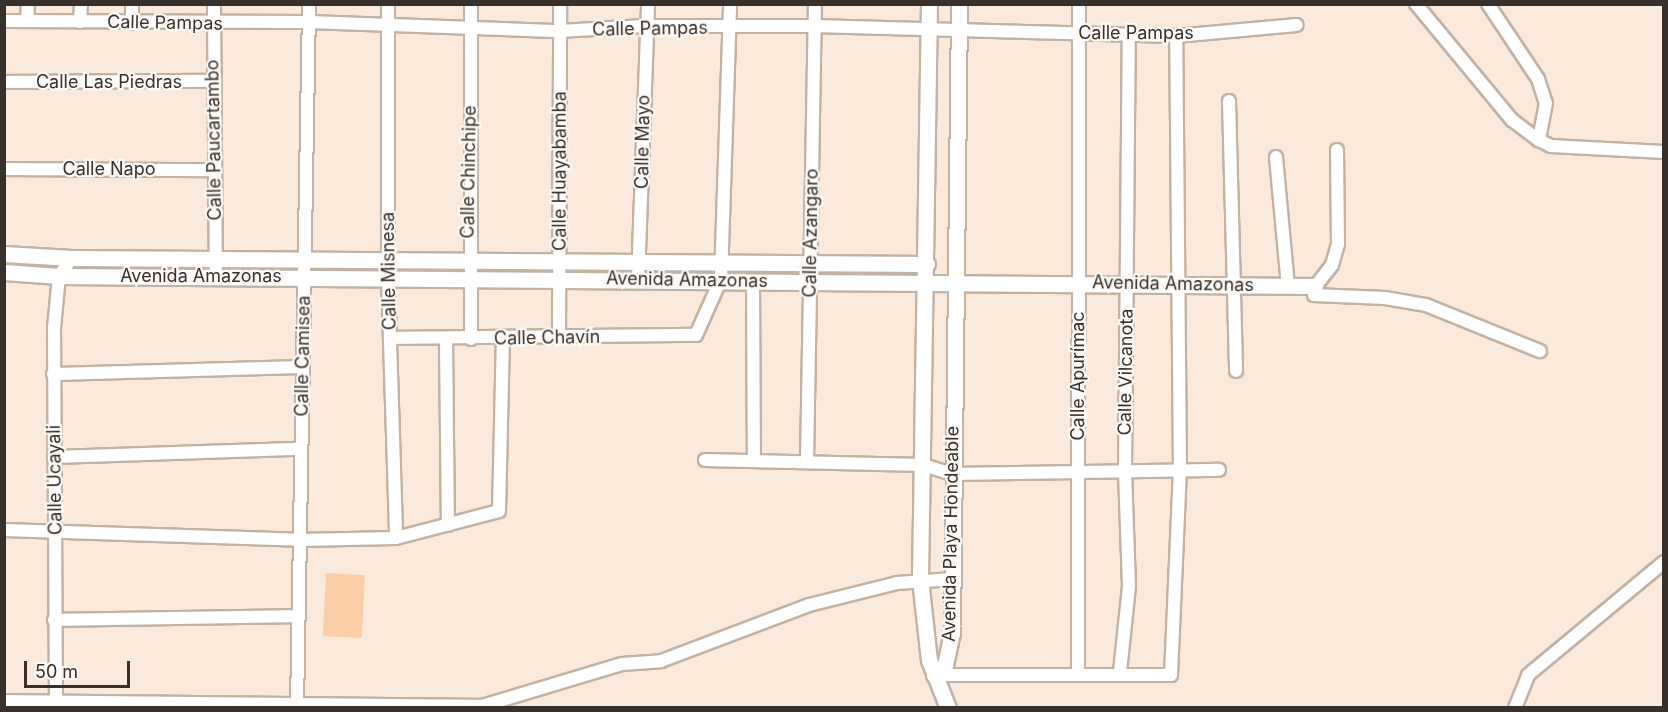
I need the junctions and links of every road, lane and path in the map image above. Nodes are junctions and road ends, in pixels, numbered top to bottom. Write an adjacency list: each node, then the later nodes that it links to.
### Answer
1 (28, 4): 18 (street)
2 (81, 4): 19 (street)
3 (132, 4): 21 (street)
4 (214, 4): 22 (street, Calle Paucartambo)
5 (309, 4): 20 (street, Calle Camisea)
6 (388, 4): 25 (street, Calle Misnesa)
7 (471, 4): 23 (street, Calle Chinchipe)
8 (560, 4): 31 (street, Calle Huayabamba)
9 (648, 4): 26 (street, Calle Mayo)
10 (730, 4): 28 (street)
11 (815, 4): 27 (street, Calle Azangaro)
12 (929, 4): 29 (street, Avenida Playa Hondeable)
13 (959, 4): 30 (street, Avenida Playa Hondeable)
14 (1079, 4): 32 (street, Calle Apurímac)
15 (1416, 4): 38 (street)
16 (1488, 4): 38 (street)
17 (4, 21): 18 (street, Calle Pampas)
18 (27, 21): 19 (street, Calle Pampas)
19 (80, 22): 21 (street, Calle Pampas)
20 (309, 22): 22 (street, Calle Pampas); 25 (street, Calle Pampas); 47 (street, Calle Camisea)
21 (132, 23): 22 (street, Calle Pampas)
22 (213, 25): 35 (street, Calle Paucartambo)
23 (471, 25): 25 (street, Calle Pampas); 31 (street, Calle Pampas); 49 (street, Calle Chinchipe)
24 (1296, 25): 34 (street, Calle Pampas)
25 (387, 26): 48 (street, Calle Misnesa)
26 (644, 26): 28 (street, Calle Pampas); 31 (street, Calle Pampas); 51 (street, Calle Mayo)
27 (814, 26): 28 (street, Calle Pampas); 29 (street, Calle Pampas); 53 (street, Calle Azangaro)
28 (728, 28): 52 (street)
29 (928, 28): 30 (street, Calle Pampas); 54 (street, Avenida Playa Hondeable)
30 (958, 29): 32 (street, Calle Pampas); 67 (street, Avenida Playa Hondeable)
31 (560, 31): 50 (street, Calle Huayabamba)
32 (1079, 34): 33 (street, Calle Pampas); 68 (street, Calle Apurímac)
33 (1129, 35): 34 (street, Calle Pampas); 69 (street, Calle Vilcanota)
34 (1176, 36): 70 (street)
35 (213, 81): 36 (street, Calle Las Piedras); 43 (street, Calle Paucartambo)
36 (4, 82)
37 (1229, 101): 71 (street)
38 (1539, 140): 40 (street)
39 (1337, 150): 72 (street)
40 (1664, 152)
41 (1276, 157): 73 (street)
42 (4, 169): 43 (street, Calle Napo)
43 (214, 170): 46 (street, Calle Paucartambo)
44 (4, 254): 45 (street, Avenida Amazonas)
45 (72, 258): 46 (street, Avenida Amazonas); 57 (street)
46 (216, 259): 47 (street, Avenida Amazonas); 56 (street, Calle Paucartambo)
47 (305, 259): 48 (street, Avenida Amazonas); 58 (street, Calle Camisea)
48 (387, 260): 49 (street, Avenida Amazonas); 59 (street, Calle Misnesa)
49 (468, 260): 50 (street, Avenida Amazonas); 60 (street, Calle Chinchipe)
50 (560, 261): 51 (street, Avenida Amazonas); 61 (street, Calle Huayabamba)
51 (640, 262): 52 (street, Avenida Amazonas); 62 (street, Calle Mayo)
52 (721, 262): 53 (street, Avenida Amazonas); 63 (street)
53 (811, 263): 54 (street, Avenida Amazonas); 66 (street, Calle Azangaro)
54 (927, 264): 65 (street, Avenida Playa Hondeable)
55 (4, 272): 57 (street, Avenida Amazonas)
56 (216, 275): 57 (street, Avenida Amazonas); 58 (street, Avenida Amazonas)
57 (59, 276): 82 (street, Calle Ucayali)
58 (305, 276): 59 (street, Avenida Amazonas); 80 (street, Calle Camisea)
59 (388, 277): 60 (street, Avenida Amazonas); 75 (street, Calle Misnesa)
60 (468, 278): 61 (street, Avenida Amazonas); 77 (street, Calle Chinchipe)
61 (560, 279): 62 (street, Avenida Amazonas); 74 (street, Calle Huayabamba)
62 (638, 279): 63 (street, Avenida Amazonas)
63 (721, 279): 64 (street, Avenida Amazonas); 74 (street, Calle Chavín)
64 (753, 280): 66 (street, Avenida Amazonas); 85 (street)
65 (927, 282): 66 (street, Avenida Amazonas); 67 (street, Avenida Amazonas); 88 (street, Avenida Playa Hondeable)
66 (811, 283): 87 (street, Calle Azangaro)
67 (957, 283): 68 (street, Avenida Amazonas); 93 (street, Avenida Playa Hondeable)
68 (1078, 283): 69 (street, Avenida Amazonas); 92 (street, Calle Apurímac)
69 (1126, 284): 70 (street, Avenida Amazonas); 90 (street, Calle Vilcanota)
70 (1180, 285): 71 (street, Avenida Amazonas); 91 (street)
71 (1234, 285): 73 (street, Avenida Amazonas); 81 (street)
72 (1315, 286): 73 (street, Avenida Amazonas); 79 (street)
73 (1288, 287)
74 (559, 337): 78 (street, Calle Chavín)
75 (390, 339): 76 (street, Calle Chavín); 97 (street, Calle Misnesa)
76 (446, 339): 77 (street, Calle Chavín); 94 (street)
77 (471, 339): 78 (street, Calle Chavín)
78 (503, 339): 94 (street)
79 (1540, 351)
80 (303, 367): 82 (street); 83 (street, Calle Camisea)
81 (1236, 371)
82 (53, 374): 84 (street, Calle Ucayali)
83 (301, 449): 84 (street); 98 (street, Calle Camisea)
84 (54, 457): 95 (street, Calle Ucayali)
85 (754, 459): 86 (street); 87 (street)
86 (705, 460)
87 (807, 461): 88 (street)
88 (923, 465): 93 (street); 100 (street, Avenida Playa Hondeable)
89 (1219, 470): 91 (street)
90 (1125, 471): 91 (street); 92 (street); 104 (street, Calle Vilcanota)
91 (1180, 471): 104 (street)
92 (1077, 472): 93 (street); 106 (street, Calle Apurímac)
93 (952, 474): 101 (street, Avenida Playa Hondeable)
94 (448, 525): 97 (street)
95 (56, 529): 96 (street); 98 (street); 103 (street, Calle Ucayali)
96 (4, 530)
97 (396, 538): 98 (street)
98 (299, 540): 102 (street, Calle Camisea)
99 (1664, 562): 113 (street)
100 (920, 579): 101 (street); 105 (street, Avenida Playa Hondeable); 111 (street)
101 (953, 579): 105 (street, Avenida Playa Hondeable)
102 (299, 616): 103 (street); 109 (street, Calle Camisea)
103 (54, 621): 108 (street, Calle Ucayali)
104 (1120, 672): 106 (street)
105 (934, 675): 106 (street); 112 (street)
106 (1078, 675)
107 (4, 700): 108 (street)
108 (56, 703): 109 (street)
109 (297, 704): 110 (street)
110 (393, 706): 111 (street)
111 (482, 707)
112 (948, 708)
113 (1515, 708)

